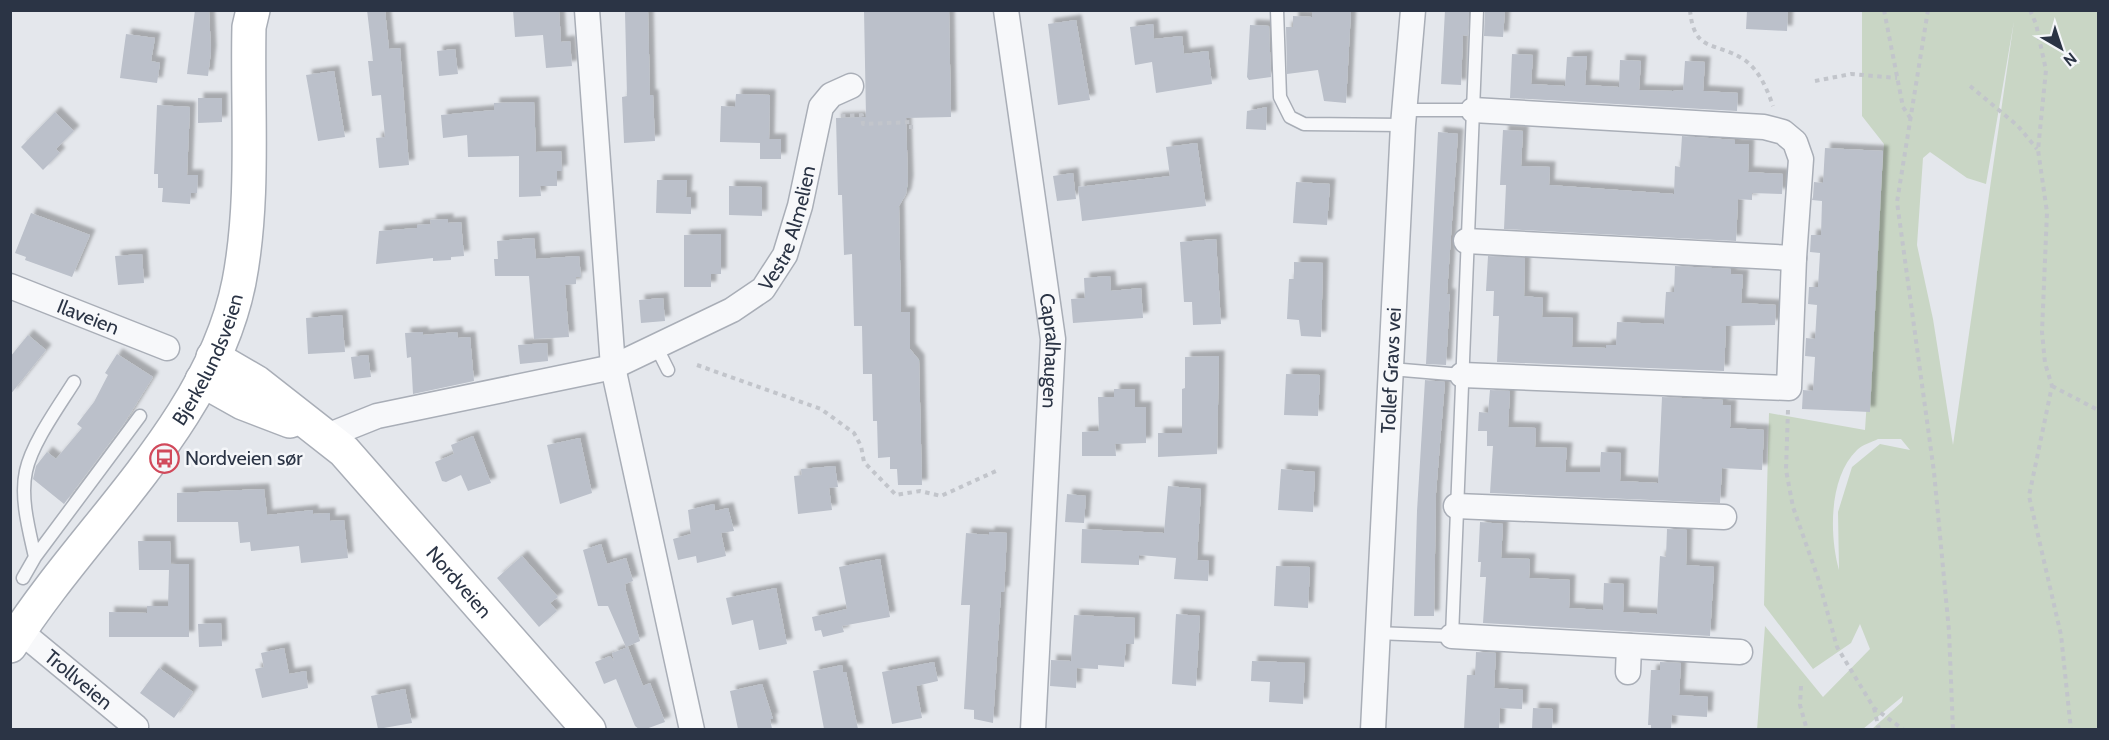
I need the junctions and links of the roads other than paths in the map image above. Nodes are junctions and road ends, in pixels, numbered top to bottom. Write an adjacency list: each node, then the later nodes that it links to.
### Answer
1 (253, 10): 9 (main road, Bjerkelundsveien)
2 (272, 10): 9 (main road, Bjerkelundsveien)
3 (587, 10): 17 (street)
4 (1006, 10): 38 (street, Capralhaugen)
5 (1277, 10): 11 (lane)
6 (1413, 10): 11 (street, Tollef Gravs vei)
7 (1478, 10): 10 (lane)
8 (851, 86): 15 (street, Vestre Almelien)
9 (247, 90): 18 (main road, Bjerkelundsveien)
10 (1473, 110): 11 (lane); 12 (lane); 13 (street)
11 (1404, 118): 19 (street, Tollef Gravs vei)
12 (1466, 241): 13 (street); 21 (lane)
13 (1794, 258): 21 (street)
14 (10, 286): 16 (street, Ilaveien)
15 (656, 346): 17 (street, Vestre Almelien); 20 (lane)
16 (167, 348)
17 (613, 366): 24 (street, Vestre Almelien); 37 (street)
18 (208, 368): 24 (main road, Nordveien); 31 (main road, Bjerkelundsveien)
19 (1390, 369): 21 (lane); 29 (street, Tollef Gravs vei)
20 (668, 370)
21 (1462, 375): 25 (lane)
22 (74, 382): 27 (lane)
23 (140, 416): 27 (lane)
24 (327, 436): 36 (main road, Nordveien)
25 (1456, 506): 26 (street); 30 (lane)
26 (1724, 517)
27 (35, 557): 28 (lane)
28 (23, 578)
29 (1376, 633): 30 (lane); 39 (street, Tollef Gravs vei)
30 (1452, 636): 32 (street)
31 (15, 638): 35 (street, Trollveien)
32 (1629, 646): 33 (street); 34 (street)
33 (1740, 652)
34 (1628, 672)
35 (137, 729)
36 (589, 729)
37 (692, 729)
38 (1033, 729)
39 (1373, 729)

